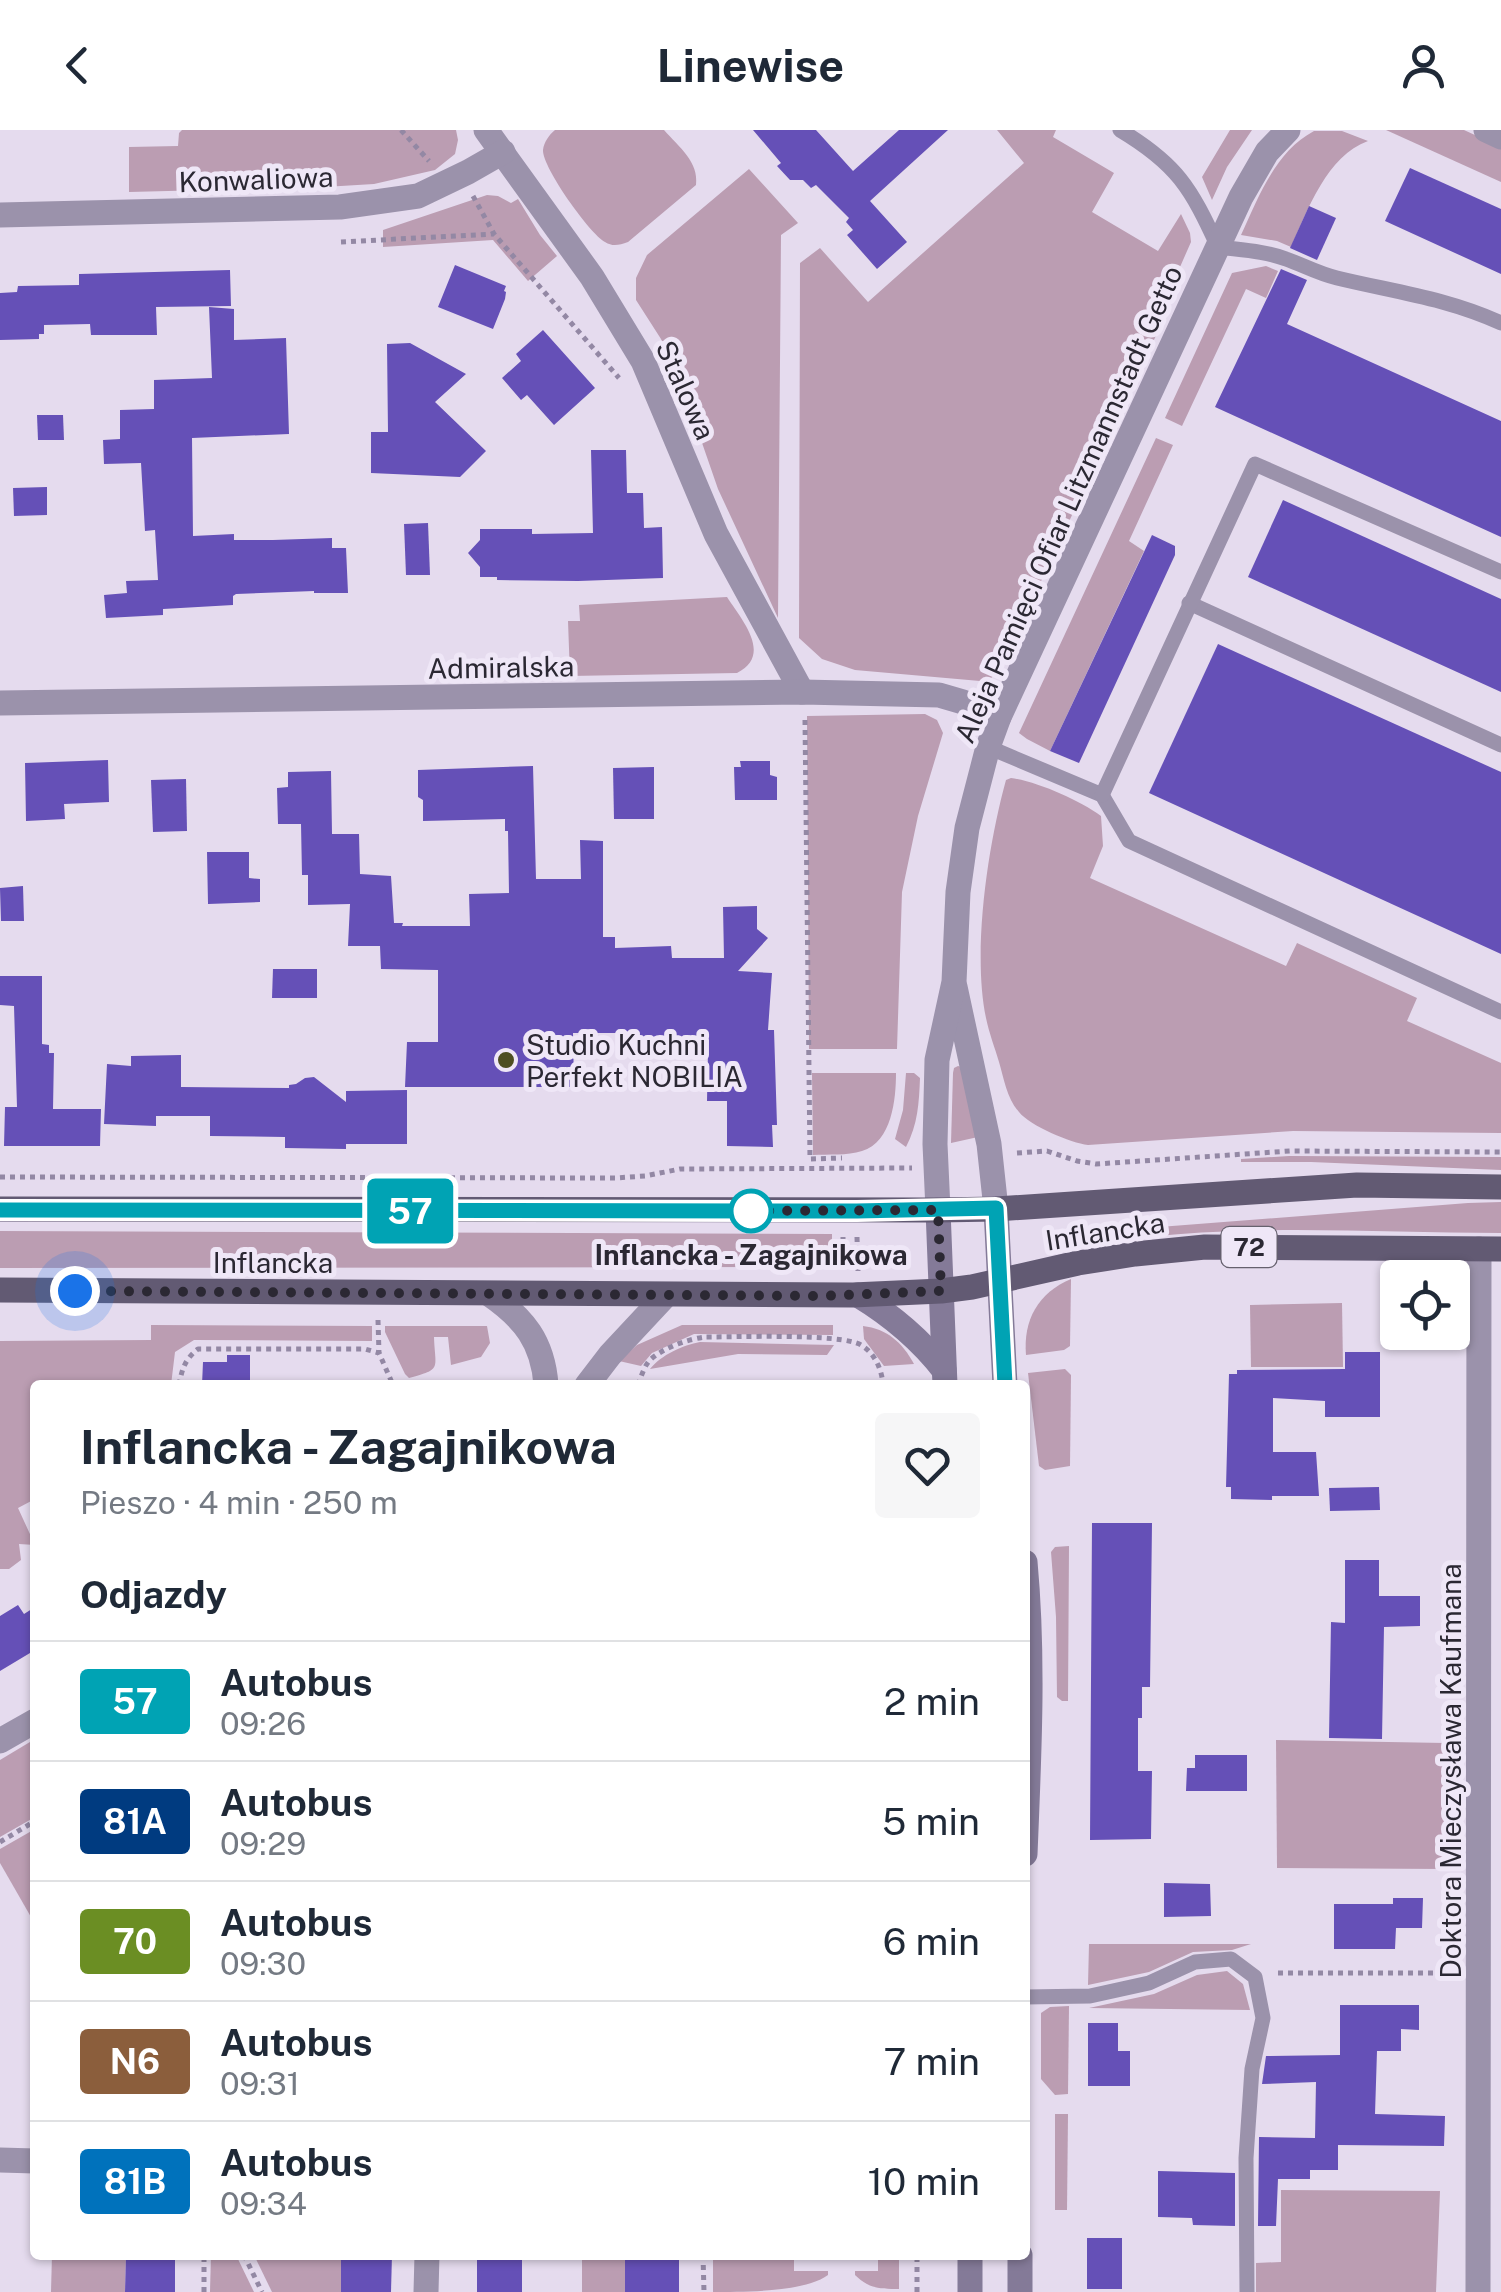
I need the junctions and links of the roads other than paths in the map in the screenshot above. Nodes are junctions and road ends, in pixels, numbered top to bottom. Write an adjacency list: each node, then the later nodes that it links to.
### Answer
1 (486, 130): 6 (street, Stalowa)
2 (1120, 130): 8 (lane)
3 (1288, 130): 8 (street, Aleja Pamięci Ofiar Litzmannstadt Getto)
4 (1486, 130): 5 (street)
5 (1501, 136)
6 (502, 152): 7 (street, Konwaliowa); 12 (street, Stalowa)
7 (0, 216)
8 (1218, 248): 9 (lane); 14 (street, Aleja Pamięci Ofiar Litzmannstadt Getto)
9 (1501, 323)
10 (1501, 572): 11 (lane)
11 (1189, 604): 15 (lane); 17 (lane)
12 (802, 692): 13 (street, Admiralska); 14 (street, Admiralska)
13 (0, 704)
14 (999, 716): 16 (street, Aleja Pamięci Ofiar Litzmannstadt Getto)
15 (1501, 745)
16 (988, 747): 17 (lane); 18 (street, Aleja Pamięci Ofiar Litzmannstadt Getto)
17 (1102, 795): 19 (lane)
18 (954, 982): 21 (street, Aleja Pamięci Ofiar Litzmannstadt Getto); 23 (street, Aleja Pamięci Ofiar Litzmannstadt Getto)
19 (1501, 1012)
20 (1501, 1187): 21 (main road, Inflancka / 72)
21 (996, 1208): 23 (main road, Inflancka / 72); 25 (street)
22 (0, 1210): 23 (main road, Inflancka / 72)
23 (938, 1210): 27 (street)
24 (1490, 1249): 25 (main road, Inflancka / 72); 49 (street, Doktora Mieczysława Kaufmana)
25 (999, 1281): 27 (main road, Inflancka / 72); 34 (street)
26 (0, 1290): 28 (main road, Inflancka / 72)
27 (941, 1291): 30 (main road, Inflancka / 72); 31 (street)
28 (489, 1294): 29 (main road, Inflancka / 72); 32 (street)
29 (666, 1294): 30 (main road, Inflancka / 72); 33 (street)
30 (858, 1295): 31 (street)
31 (944, 1378)
32 (545, 1380)
33 (590, 1380)
34 (1005, 1380)
35 (1030, 1656): 37 (street)
36 (30, 1724): 38 (street)
37 (1030, 1735)
38 (0, 1741)
39 (1030, 1997): 48 (lane)
40 (0, 2160): 41 (street)
41 (30, 2161)
42 (427, 2260): 45 (street)
43 (970, 2260): 46 (street)
44 (1020, 2260): 47 (street)
45 (426, 2292)
46 (970, 2292)
47 (1020, 2292)
48 (1246, 2292)
49 (1478, 2292)

